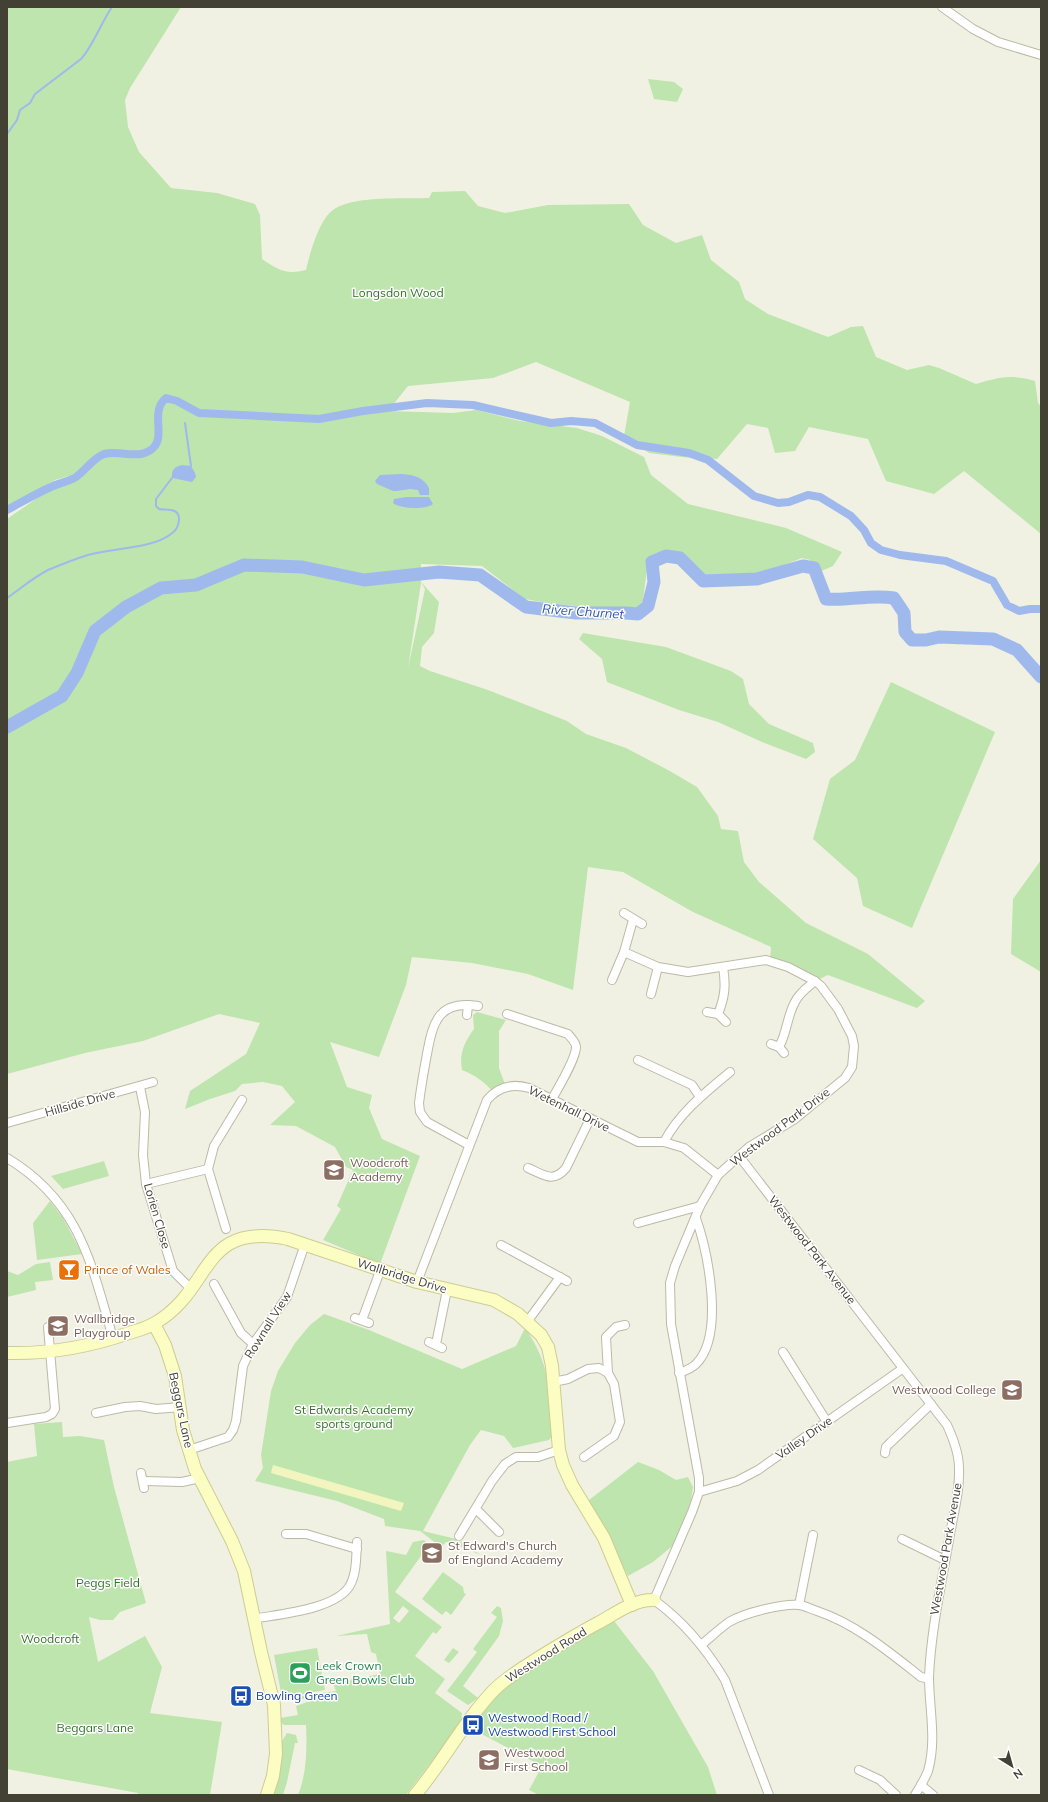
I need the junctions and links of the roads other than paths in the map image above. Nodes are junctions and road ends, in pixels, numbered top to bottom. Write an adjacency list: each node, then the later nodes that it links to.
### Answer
1 (942, 7): 2 (street)
2 (1041, 55)
3 (624, 913): 4 (street)
4 (632, 920): 5 (street); 6 (street)
5 (642, 924)
6 (624, 952): 7 (street, Westwood Park Drive); 9 (street)
7 (658, 967): 8 (street, Westwood Park Drive); 11 (street)
8 (723, 967): 10 (street, Westwood Park Drive); 16 (street)
9 (612, 980)
10 (815, 981): 19 (street); 31 (street, Westwood Park Drive)
11 (651, 994)
12 (468, 1005): 13 (street); 17 (street); 30 (street)
13 (478, 1006)
14 (707, 1012): 16 (street)
15 (507, 1014): 25 (street)
16 (718, 1014): 18 (street)
17 (467, 1015)
18 (726, 1022)
19 (778, 1048)
20 (638, 1060): 24 (street)
21 (730, 1072): 24 (street)
22 (153, 1082): 23 (street, Hillside Drive)
23 (140, 1087): 28 (street, Hillside Drive); 36 (street, Lorien Close)
24 (700, 1097): 29 (street)
25 (552, 1099): 27 (street, Wetenhall Drive); 30 (street, Wetenhall Drive)
26 (242, 1100): 34 (street)
27 (590, 1119): 29 (street, Wetenhall Drive); 33 (street)
28 (7, 1123)
29 (664, 1142): 35 (street, Wetenhall Drive)
30 (469, 1145): 44 (street, Wetenhall Drive)
31 (739, 1156): 35 (street, Westwood Park Drive); 59 (street, Westwood Park Avenue)
32 (7, 1158): 53 (street)
33 (528, 1168)
34 (208, 1169): 36 (street); 40 (street)
35 (718, 1175): 37 (street, Westwood Park Drive)
36 (146, 1184): 46 (street, Lorien Close)
37 (700, 1206): 38 (street, Westwood Park Drive); 39 (street)
38 (696, 1218): 61 (street, Westwood Park Drive); 61 (street)
39 (638, 1223)
40 (226, 1229)
41 (305, 1244): 43 (street, Wallbridge Drive); 46 (street, Wallbridge Drive); 54 (street, Rownall View)
42 (501, 1245): 49 (street)
43 (380, 1271): 44 (street, Wallbridge Drive); 48 (street)
44 (417, 1282): 47 (street, Wallbridge Drive)
45 (214, 1284): 54 (street)
46 (191, 1289): 50 (street, Wallbridge Drive)
47 (447, 1290): 49 (street, Wallbridge Drive); 55 (street)
48 (362, 1320)
49 (527, 1322): 62 (street, Wallbridge Drive)
50 (154, 1324): 53 (street, Wallbridge Drive); 64 (street, Beggars Lane)
51 (625, 1325): 60 (street)
52 (48, 1327): 56 (street)
53 (113, 1338): 56 (street, Wallbridge Drive)
54 (253, 1344): 68 (street, Rownall View)
55 (435, 1345)
56 (49, 1352): 58 (street, Wallbridge Drive); 67 (street)
57 (783, 1352): 66 (street)
58 (7, 1353)
59 (902, 1368): 63 (street, Westwood Park Avenue); 66 (street, Valley Drive)
60 (608, 1372): 62 (street); 71 (street)
61 (679, 1373): 74 (street, Westwood Park Drive)
62 (553, 1382): 69 (street, Wallbridge Drive)
63 (931, 1404): 70 (street); 81 (street, Westwood Park Avenue)
64 (181, 1407): 65 (street); 68 (street, Beggars Lane)
65 (96, 1413)
66 (827, 1422): 74 (street, Valley Drive)
67 (7, 1423)
68 (189, 1450): 72 (street, Beggars Lane)
69 (559, 1450): 75 (street); 83 (street, Wallbridge Drive)
70 (885, 1453)
71 (584, 1457)
72 (200, 1478): 73 (street); 85 (street, Beggars Lane)
73 (143, 1481)
74 (699, 1492): 82 (street, Westwood Park Drive)
75 (476, 1509): 76 (street); 79 (street)
76 (499, 1532)
77 (286, 1534): 85 (street)
78 (813, 1535): 84 (street)
79 (459, 1536)
80 (902, 1539): 81 (street)
81 (946, 1560): 87 (street, Westwood Park Avenue)
82 (654, 1600): 83 (street, Westwood Road); 86 (street)
83 (632, 1605): 91 (street, Westwood Road)
84 (799, 1605): 86 (street); 87 (street)
85 (253, 1619): 90 (street, Beggars Lane)
86 (701, 1645): 92 (street)
87 (929, 1679): 89 (street, Westwood Park Avenue)
88 (859, 1770): 93 (street)
89 (921, 1785): 94 (street, Westwood Park Avenue); 95 (street)
90 (267, 1795)
91 (415, 1795)
92 (769, 1795)
93 (896, 1795)
94 (916, 1795)
95 (933, 1795)

